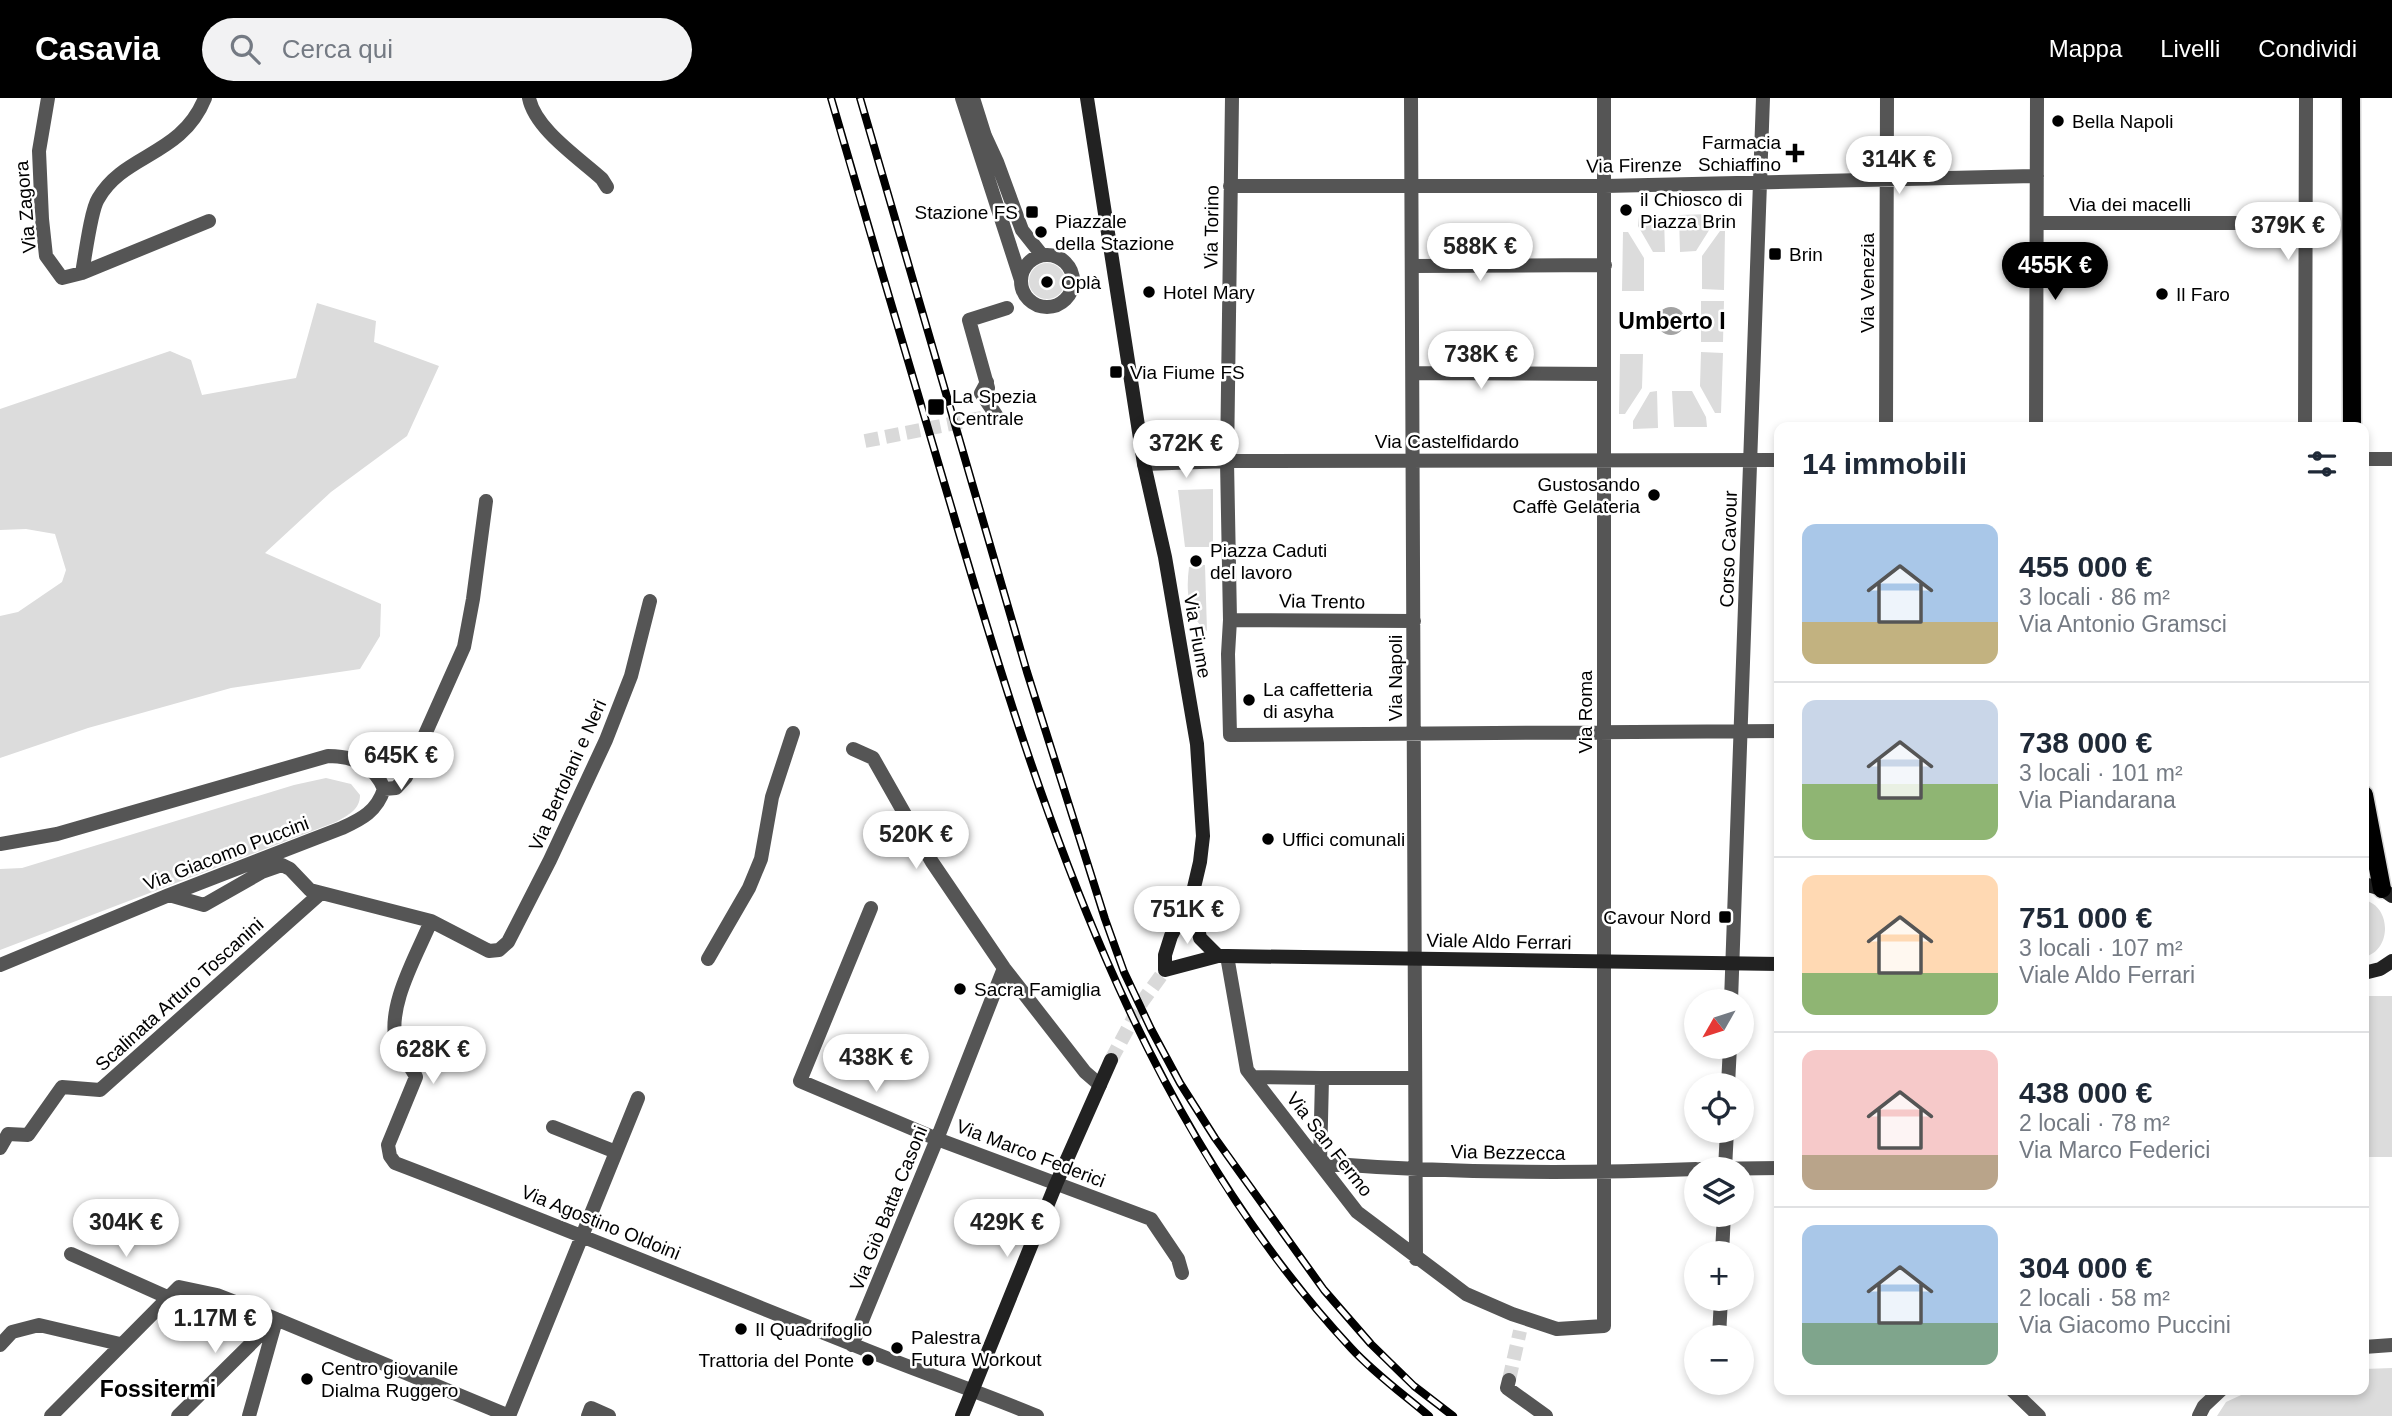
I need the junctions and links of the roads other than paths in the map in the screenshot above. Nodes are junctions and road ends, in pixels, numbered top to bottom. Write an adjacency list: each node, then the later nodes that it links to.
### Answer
1 (48, 98): 28 (street, Via Zagora)
2 (205, 98): 28 (street)
3 (529, 98): 20 (street)
4 (962, 98): 29 (street)
5 (973, 98): 25 (street)
6 (1087, 98): 45 (main road, Via Fiume)
7 (1232, 98): 18 (street, Via Torino)
8 (1411, 98): 21 (street, Via Napoli)
9 (1604, 98): 19 (street, Via Roma)
10 (1763, 98): 17 (street, Corso Cavour)
11 (1887, 98): 16 (street, Via Venezia)
12 (2038, 98): 15 (street)
13 (2306, 98): 24 (street)
14 (2351, 98): 37 (main road)
15 (2038, 176): 16 (street, Via Firenze); 23 (street)
16 (1887, 179): 17 (street, Via Firenze); 34 (street, Via Venezia)
17 (1760, 182): 19 (street, Via Firenze); 42 (street, Corso Cavour)
18 (1230, 186): 21 (street, Via Firenze); 44 (street, Via Torino)
19 (1605, 186): 21 (street, Via Firenze); 26 (street, Via Roma)
20 (607, 187)
21 (1412, 187): 27 (street, Via Napoli)
22 (209, 221): 28 (street)
23 (2038, 223): 24 (street, Via dei macelli); 35 (street)
24 (2306, 223): 36 (street)
25 (1042, 255): 29 (street); 29 (street)
26 (1605, 265): 27 (street); 32 (street, Via Roma)
27 (1412, 266): 31 (street, Via Napoli)
28 (82, 273)
29 (1020, 280)
30 (1007, 309): 33 (street)
31 (1413, 373): 32 (street); 40 (street, Via Napoli)
32 (1604, 374): 41 (street, Via Roma)
33 (996, 415)
34 (1886, 422)
35 (2036, 422)
36 (2305, 422)
37 (2352, 422)
38 (2369, 459): 39 (street)
39 (2391, 459)
40 (1413, 460): 41 (street, Via Castelfidardo); 44 (street, Via Castelfidardo); 49 (street, Via Napoli)
41 (1604, 460): 42 (street, Via Castelfidardo); 50 (street, Via Roma)
42 (1751, 460): 43 (street, Via Castelfidardo); 51 (street, Corso Cavour)
43 (1774, 460)
44 (1227, 461): 45 (street, Via Castelfidardo); 48 (street, Via Torino)
45 (1144, 464): 62 (main road, Via Fiume)
46 (486, 502): 56 (street, Via Giacomo Puccini)
47 (650, 601): 64 (street, Via Bertolani e Neri)
48 (1230, 620): 49 (street, Via Trento); 53 (street, Via Torino)
49 (1414, 621): 53 (street, Via Napoli)
50 (1604, 731): 51 (street); 53 (street); 68 (street, Via Roma)
51 (1741, 731): 52 (street); 69 (street, Corso Cavour)
52 (1774, 731)
53 (1414, 732): 67 (street, Via Napoli)
54 (793, 733): 66 (street)
55 (853, 749): 73 (street)
56 (384, 789): 58 (street); 61 (street, Via Giacomo Puccini)
57 (2369, 827): 59 (main road)
58 (0, 844)
59 (2379, 890)
60 (321, 893): 61 (street); 64 (street); 85 (street, Scalinata Arturo Toscanini)
61 (169, 895): 71 (street, Via Giacomo Puccini)
62 (1192, 896): 65 (main road); 74 (main road, Via Fiume)
63 (871, 908): 84 (street, Via Marco Federici)
64 (431, 921): 94 (street, Via Agostino Oldoini)
65 (1222, 956): 67 (main road, Viale Aldo Ferrari); 74 (main road, Viale Aldo Ferrari); 78 (street, Via San Fermo)
66 (708, 959)
67 (1415, 959): 68 (main road, Viale Aldo Ferrari); 80 (street, Via Napoli)
68 (1604, 962): 69 (main road, Viale Aldo Ferrari); 92 (street, Via Roma)
69 (1733, 964): 70 (main road, Viale Aldo Ferrari); 76 (street, Corso Cavour)
70 (1774, 964)
71 (0, 965)
72 (2388, 967): 75 (main road)
73 (1004, 968): 81 (street); 84 (street, Via Giò Batta Casoni)
74 (1165, 970)
75 (2369, 971)
76 (1732, 989)
77 (1111, 1060): 81 (main road)
78 (1253, 1077): 79 (street); 87 (street, Via San Fermo)
79 (1322, 1078): 80 (street); 87 (street)
80 (1415, 1079): 90 (street, Via Napoli)
81 (1100, 1085): 93 (main road)
82 (638, 1098): 86 (street)
83 (553, 1127): 86 (street)
84 (937, 1139): 93 (street, Via Marco Federici); 103 (street, Via Giò Batta Casoni)
85 (0, 1148)
86 (616, 1152): 94 (street)
87 (1320, 1163): 90 (street, Via Bezzecca); 96 (street, Via San Fermo)
88 (1754, 1168): 89 (street, Via Bezzecca)
89 (1774, 1168)
90 (1416, 1170): 92 (street, Via Bezzecca); 96 (street, Via Napoli)
91 (1684, 1170): 92 (street, Via Bezzecca)
92 (1604, 1173): 100 (street, Via Roma)
93 (1056, 1184): 97 (street, Via Marco Federici); 107 (main road)
94 (583, 1234): 103 (street, Via Agostino Oldoini); 113 (street)
95 (71, 1254): 98 (street)
96 (1416, 1259): 100 (street, Via San Fermo)
97 (1182, 1273)
98 (167, 1297): 99 (street); 101 (street)
99 (276, 1319): 111 (street); 112 (street); 113 (street)
100 (1604, 1326)
101 (120, 1343): 102 (street); 110 (street)
102 (0, 1345)
103 (852, 1345): 107 (street, Via Agostino Oldoini)
104 (2392, 1345): 105 (street)
105 (2369, 1347)
106 (1509, 1380): 118 (street)
107 (973, 1389): 116 (main road); 117 (street, Via Agostino Oldoini)
108 (2017, 1395): 119 (street)
109 (2216, 1395): 120 (street)
110 (51, 1416)
111 (178, 1416)
112 (249, 1416)
113 (509, 1416)
114 (589, 1416): 115 (street)
115 (609, 1416)
116 (962, 1416)
117 (1037, 1416)
118 (1546, 1416)
119 (2039, 1416)
120 (2199, 1416)

